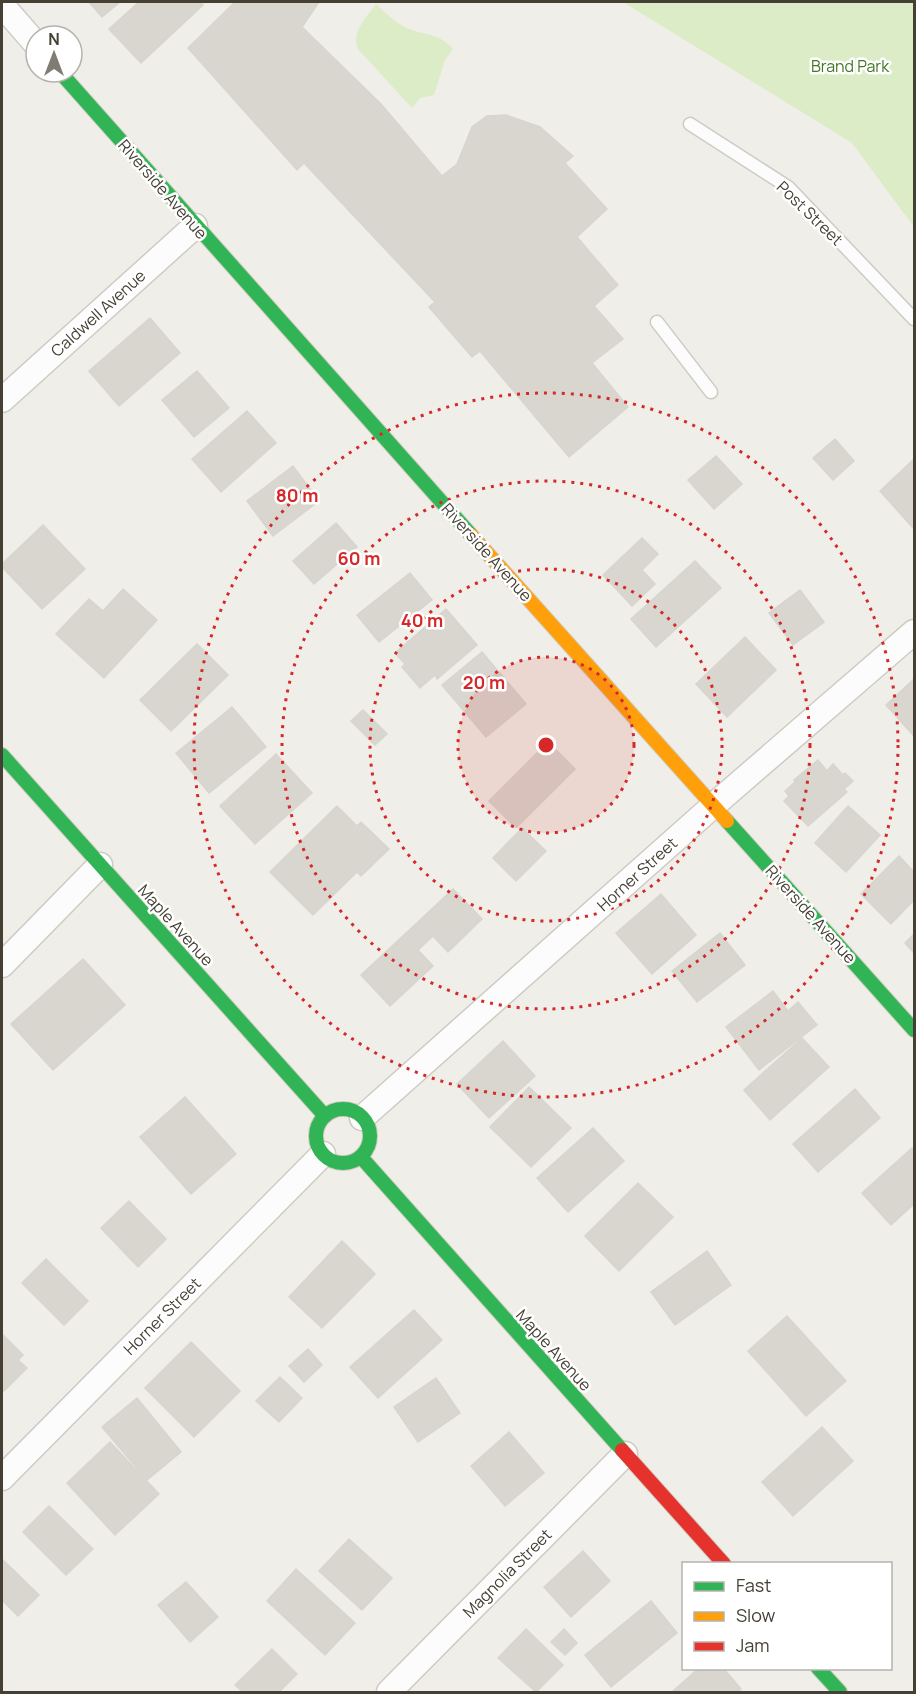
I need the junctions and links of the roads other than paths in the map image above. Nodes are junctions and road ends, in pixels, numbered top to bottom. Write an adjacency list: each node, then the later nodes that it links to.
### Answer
1 (2, 5): 2 (street)
2 (24, 30)
3 (71, 84): 5 (street, Riverside Avenue)
4 (690, 124): 6 (lane, Post Street)
5 (195, 226): 9 (street, Caldwell Avenue); 12 (street, Riverside Avenue)
6 (915, 319)
7 (657, 322): 8 (lane)
8 (711, 392)
9 (2, 400)
10 (915, 632): 12 (street, Horner Street)
11 (2, 755): 13 (street, Maple Avenue)
12 (714, 806): 15 (street, Riverside Avenue); 17 (street, Horner Street)
13 (100, 865): 14 (street); 16 (street, Maple Avenue)
14 (2, 965)
15 (915, 1030)
16 (325, 1116): 17 (street); 18 (street)
17 (362, 1118): 19 (street)
18 (323, 1154): 19 (street); 21 (street, Horner Street)
19 (361, 1157): 20 (street, Maple Avenue)
20 (625, 1454): 22 (street, Maple Avenue); 24 (street, Magnolia Street)
21 (2, 1478)
22 (723, 1562)
23 (820, 1670): 25 (street)
24 (389, 1692)
25 (840, 1692)

